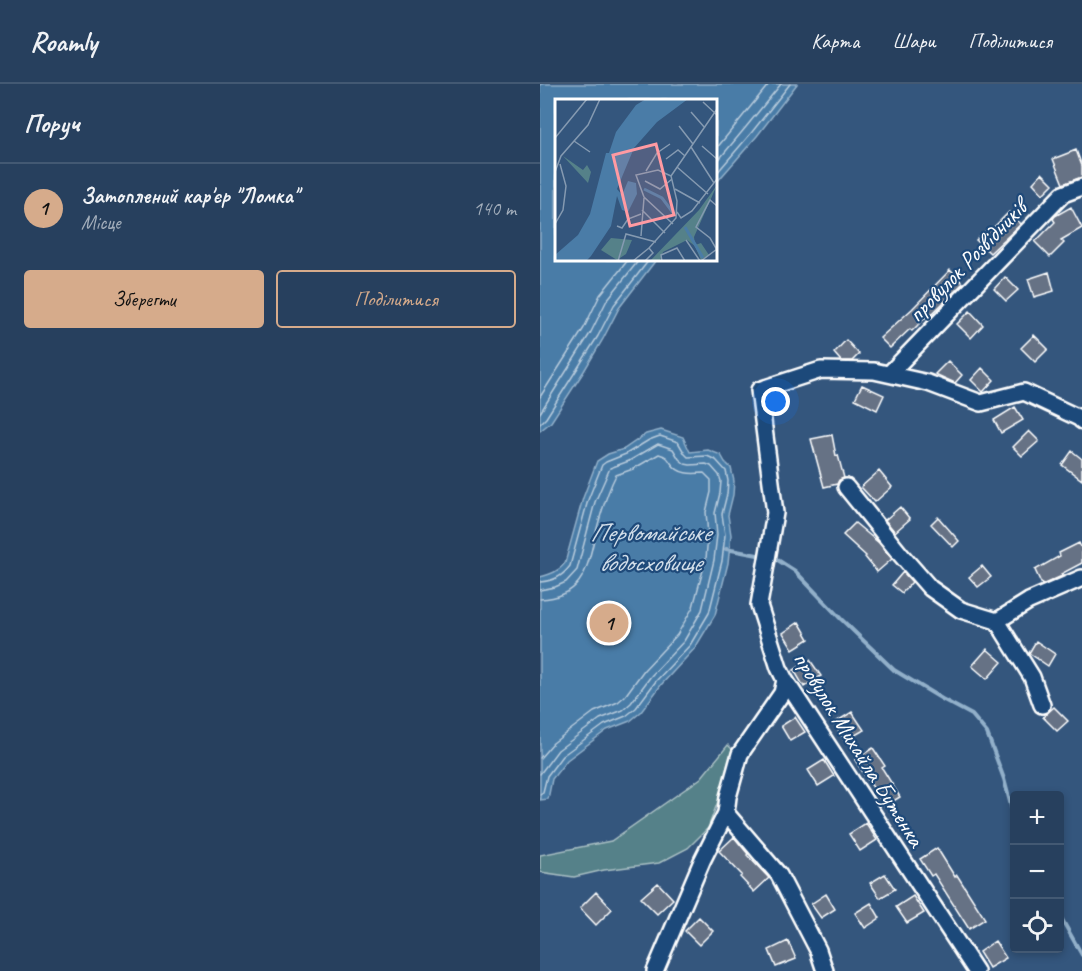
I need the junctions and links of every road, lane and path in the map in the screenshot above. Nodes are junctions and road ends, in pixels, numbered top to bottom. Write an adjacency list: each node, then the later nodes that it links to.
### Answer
1 (1082, 187): 2 (street, провулок Розвідників)
2 (889, 374): 3 (street); 7 (street, провулок Михайла Бутенка)
3 (1082, 421)
4 (846, 487): 6 (street)
5 (1082, 578): 6 (street)
6 (997, 621): 8 (street)
7 (785, 680): 9 (street); 12 (street, провулок Михайла Бутенка)
8 (1042, 705)
9 (726, 813): 10 (street); 11 (street)
10 (655, 971)
11 (825, 971)
12 (976, 971)

